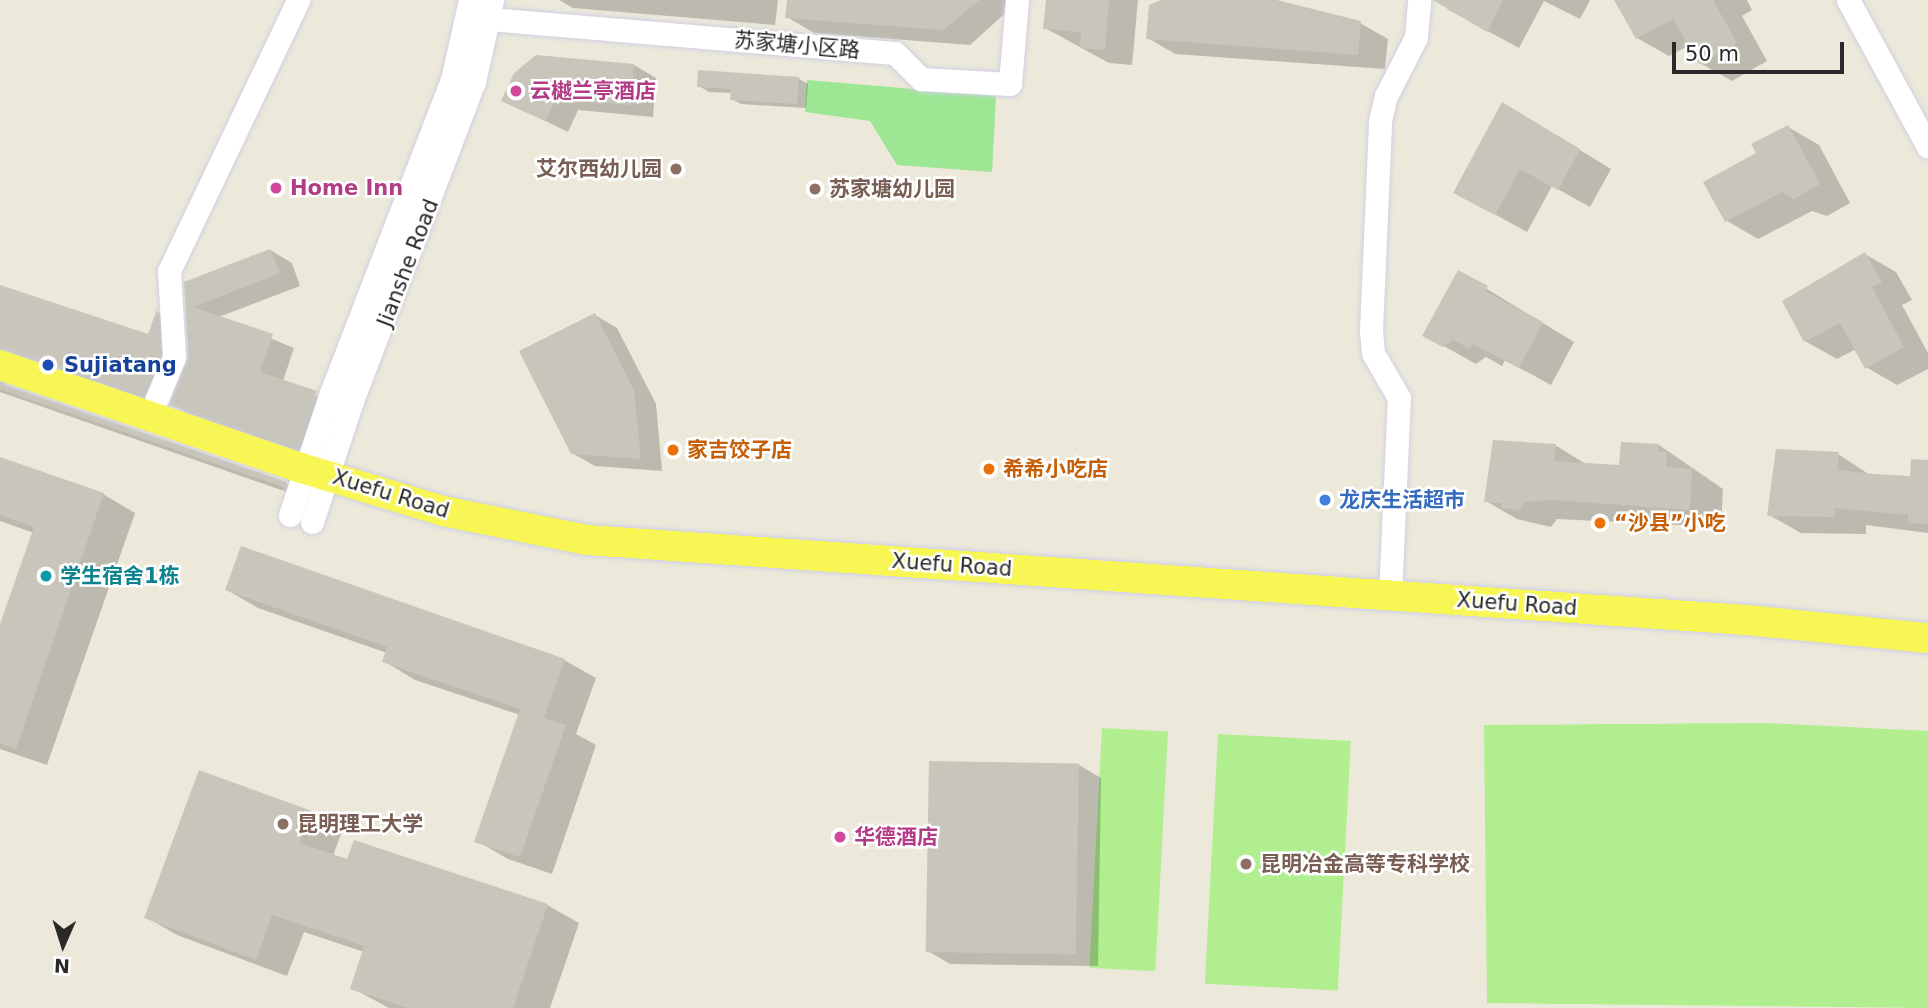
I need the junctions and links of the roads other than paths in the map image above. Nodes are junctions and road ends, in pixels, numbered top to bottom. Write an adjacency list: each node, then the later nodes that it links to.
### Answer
1 (298, 0): 9 (street)
2 (470, 0): 10 (street, Jianshe Road)
3 (1017, 0): 6 (street, 苏家塘小区路)
4 (1419, 0): 12 (street)
5 (1848, 0): 7 (street)
6 (491, 10): 10 (street, Jianshe Road)
7 (1928, 147)
8 (0, 365): 9 (main road, Xuefu Road)
9 (150, 415): 10 (main road, Xuefu Road)
10 (316, 472): 11 (street, Jianshe Road); 12 (main road, Xuefu Road)
11 (301, 519)
12 (1390, 595): 13 (main road, Xuefu Road)
13 (1928, 638)

